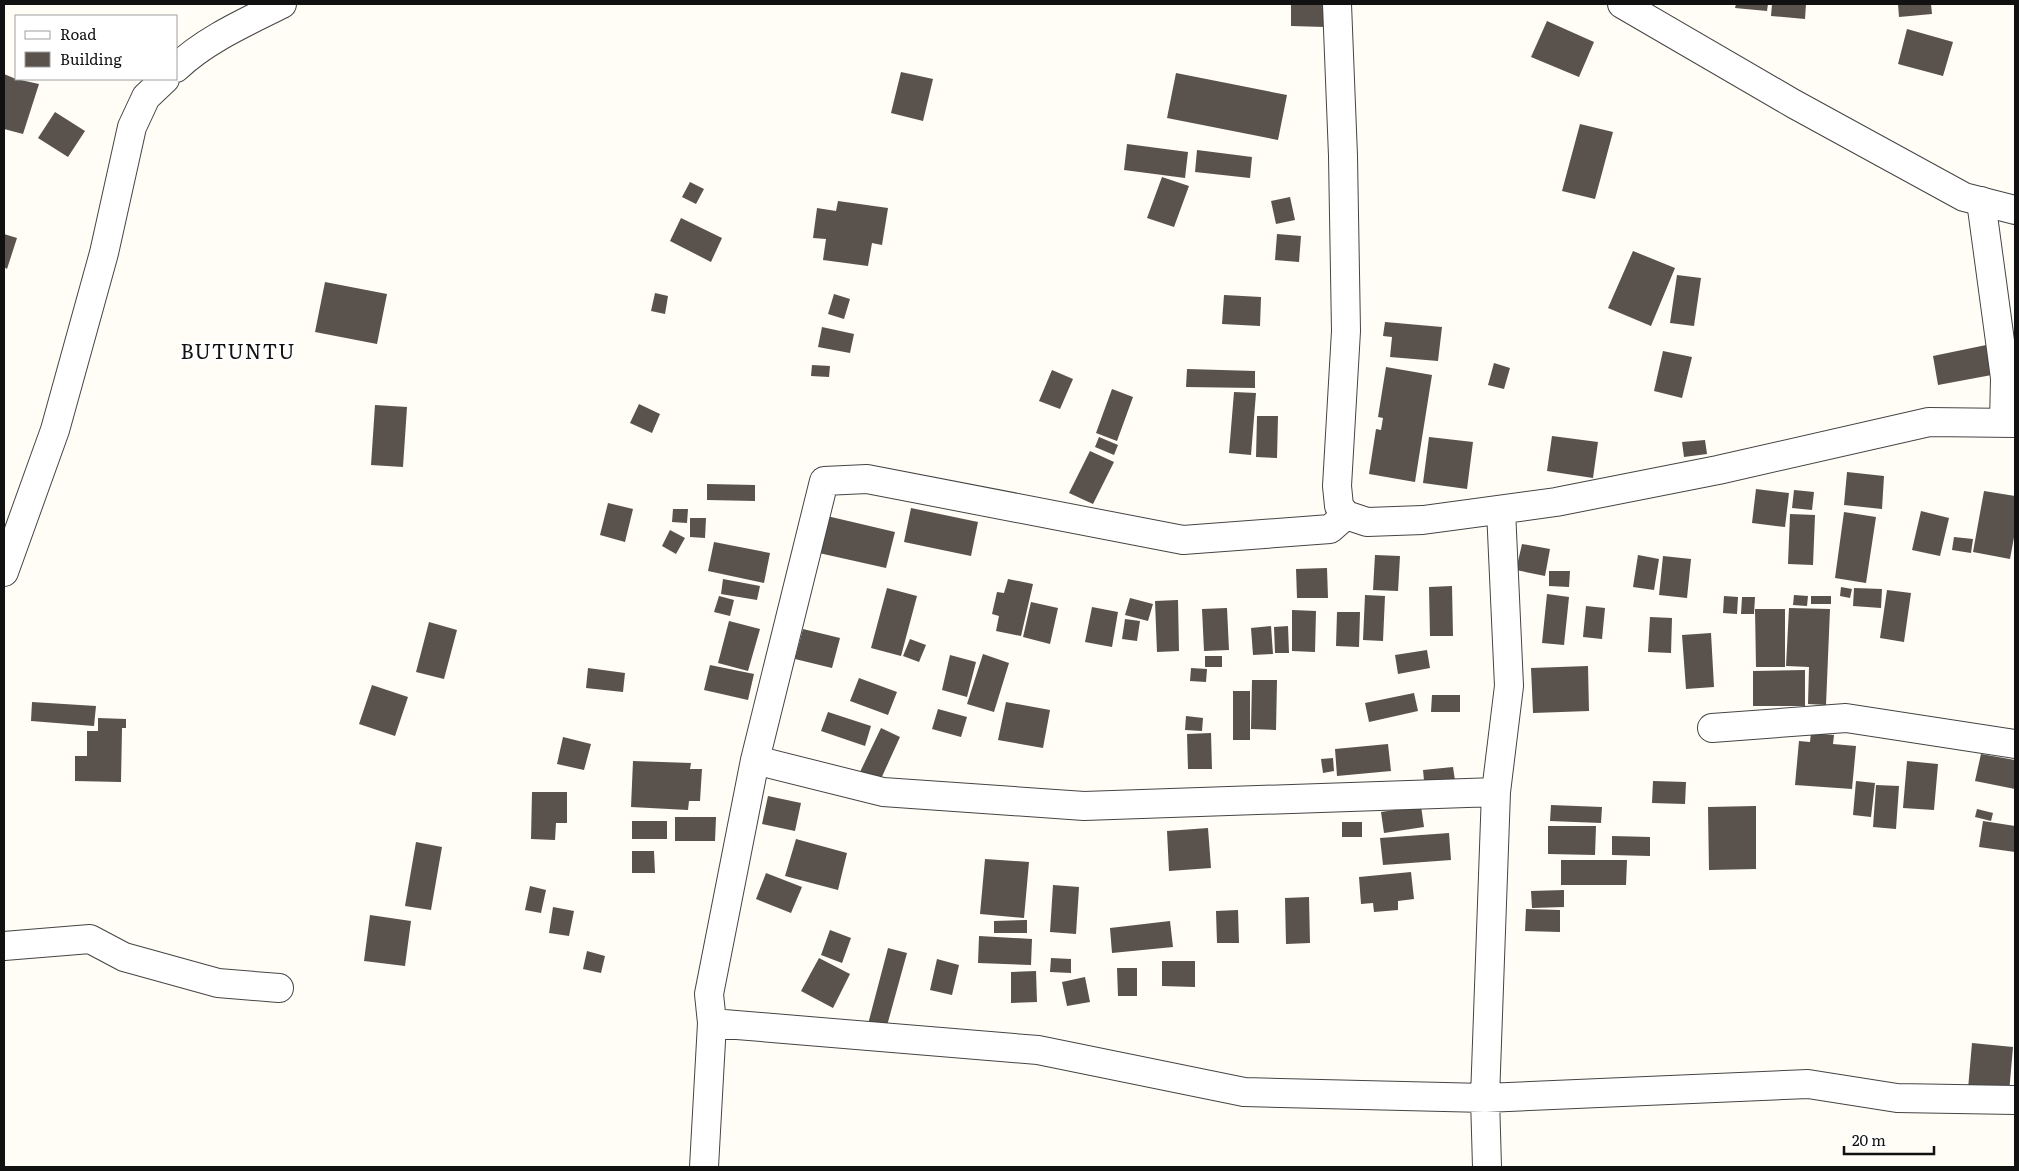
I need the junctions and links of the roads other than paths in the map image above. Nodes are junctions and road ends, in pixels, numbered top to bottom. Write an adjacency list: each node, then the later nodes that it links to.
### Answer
1 (282, 4): 4 (street)
2 (1337, 4): 10 (street)
3 (1622, 4): 6 (street)
4 (178, 66)
5 (164, 80): 11 (street)
6 (1981, 201): 7 (street); 8 (street)
7 (2015, 210)
8 (2010, 423): 9 (street)
9 (1501, 510): 10 (street); 15 (street)
10 (1346, 515): 14 (street)
11 (4, 572)
12 (1712, 728): 13 (street)
13 (2015, 744)
14 (755, 760): 15 (street); 18 (street)
15 (1496, 792): 19 (street)
16 (4, 946): 17 (street)
17 (279, 988)
18 (712, 1024): 19 (street); 21 (street)
19 (1485, 1098): 20 (street); 22 (street)
20 (2015, 1100)
21 (704, 1167)
22 (1487, 1167)

